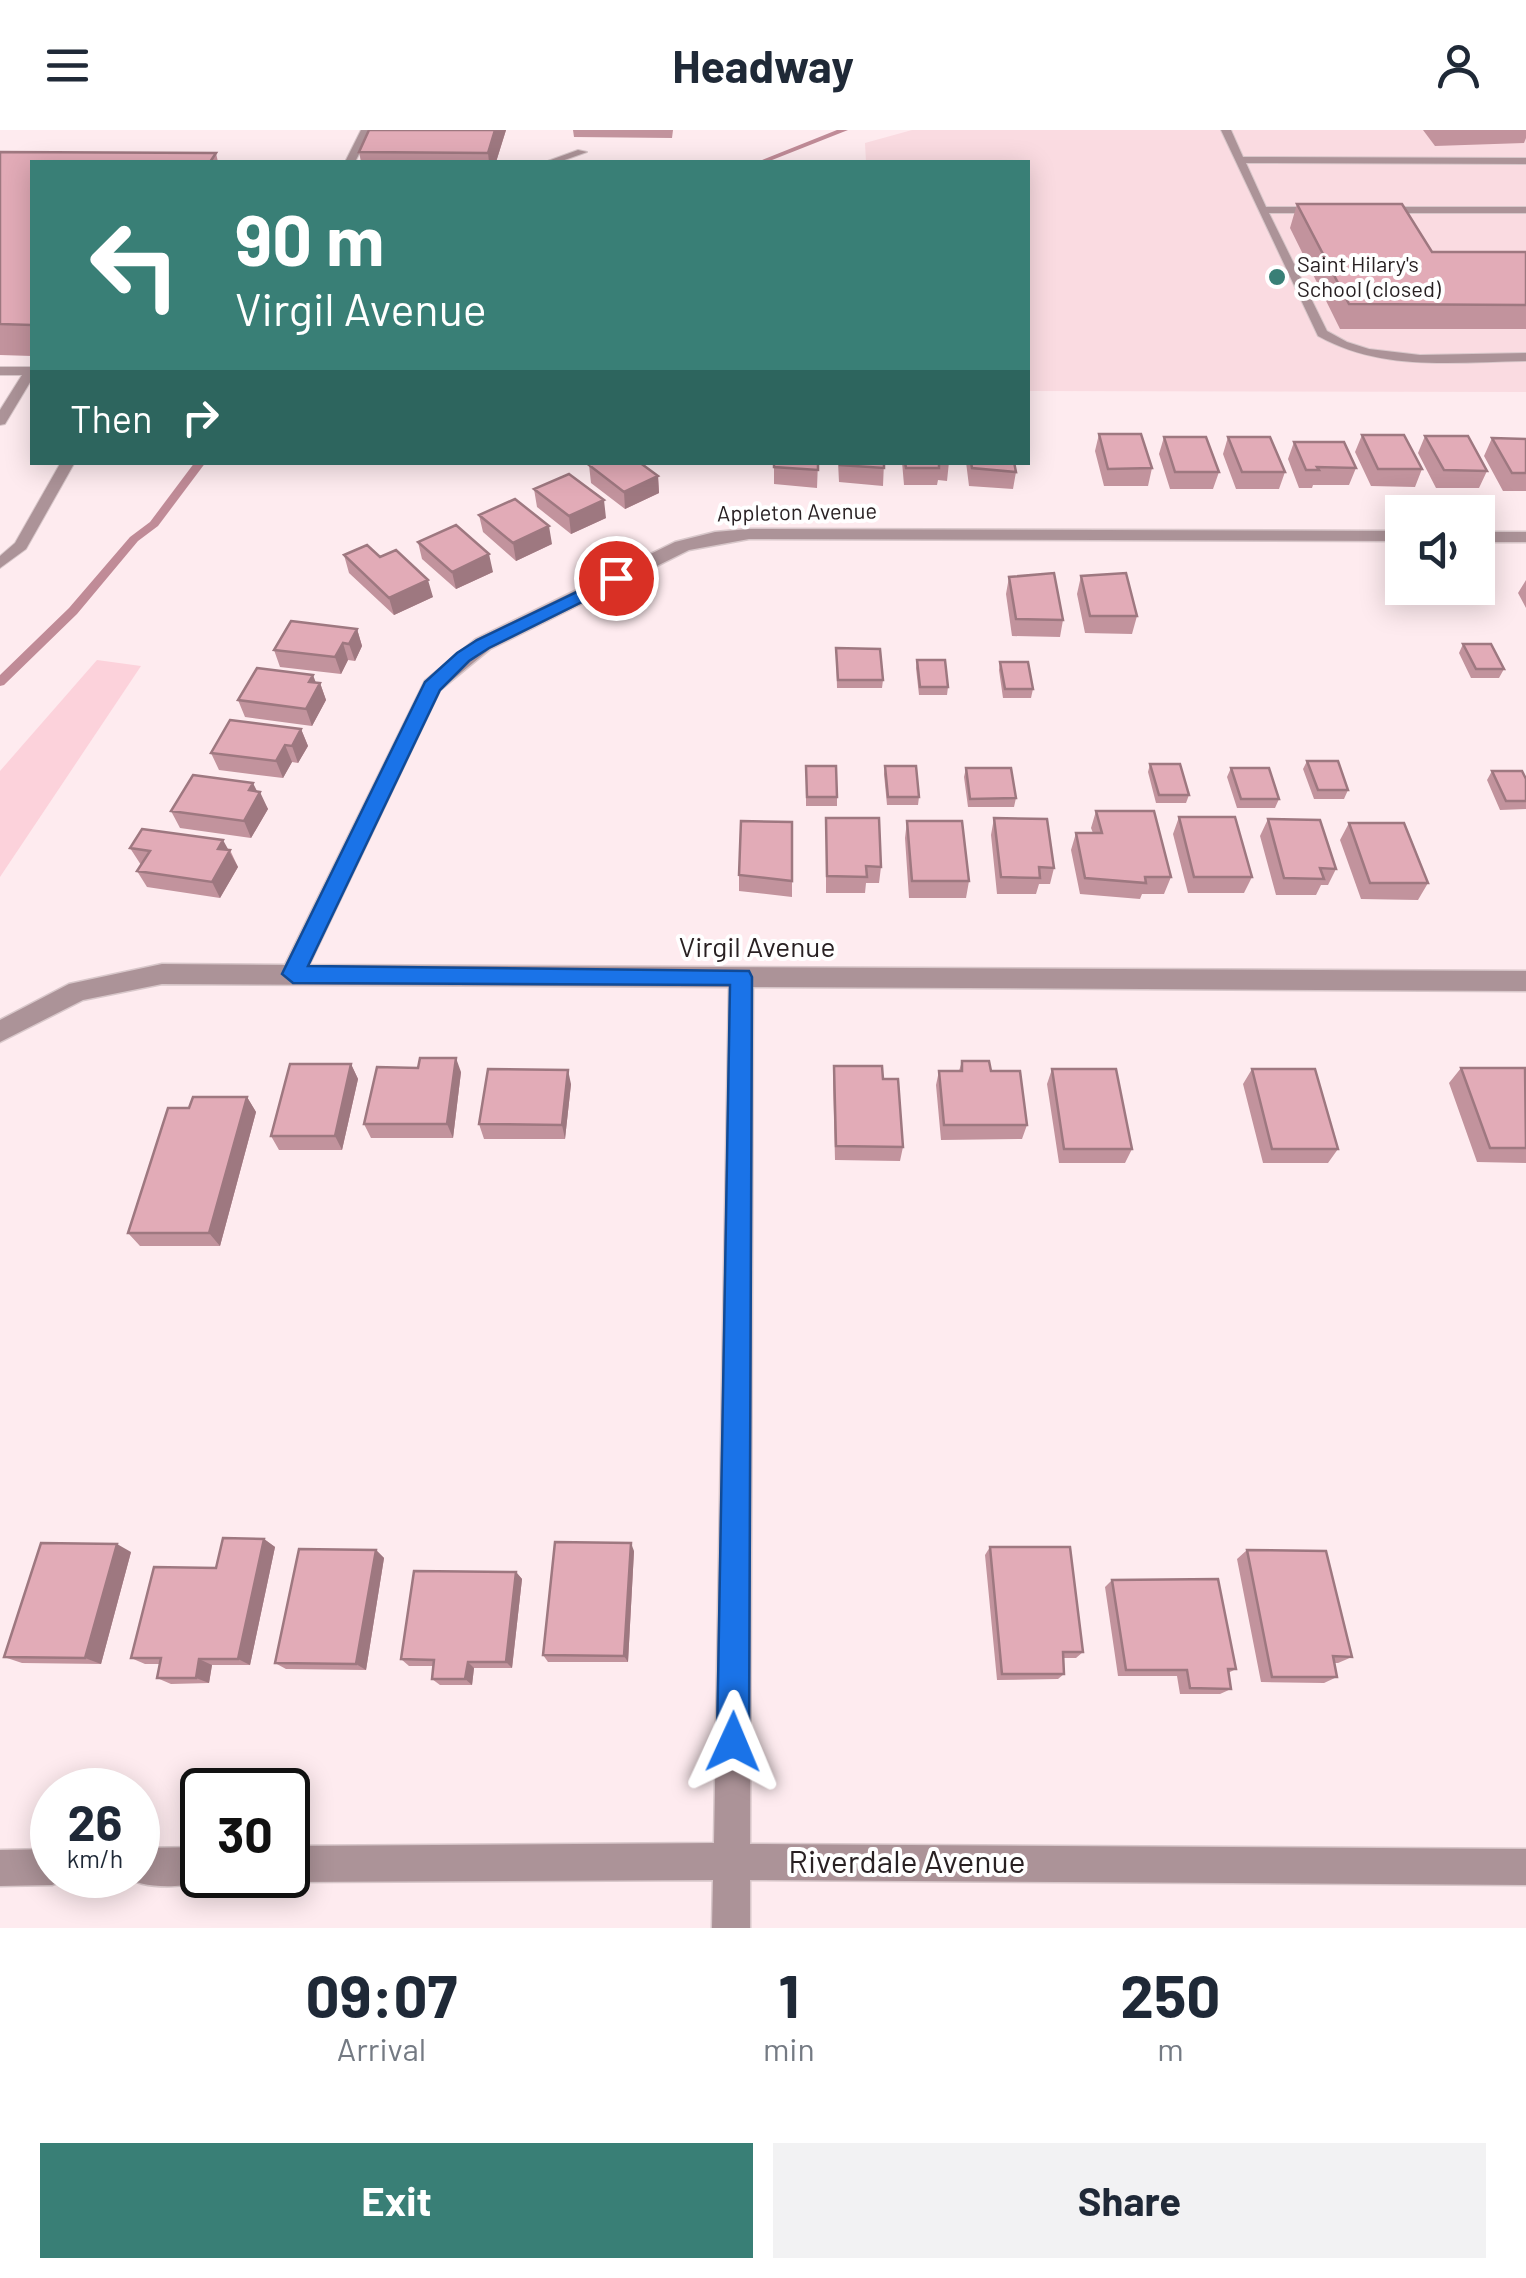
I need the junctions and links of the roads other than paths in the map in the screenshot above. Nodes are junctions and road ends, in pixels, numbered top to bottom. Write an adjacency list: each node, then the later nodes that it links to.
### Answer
1 (366, 130): 4 (lane)
2 (1226, 130): 6 (lane)
3 (582, 152): 5 (lane)
4 (351, 160)
5 (556, 160)
6 (1240, 160): 7 (lane); 8 (lane)
7 (1526, 161)
8 (1262, 210): 9 (lane); 12 (lane)
9 (1338, 210)
10 (1356, 210): 11 (lane)
11 (1526, 210)
12 (1526, 357)
13 (0, 370): 14 (lane)
14 (30, 371)
15 (30, 374): 16 (lane)
16 (0, 420)
17 (66, 465): 21 (lane)
18 (1385, 536): 22 (street, Appleton Avenue)
19 (1495, 537): 20 (street)
20 (1526, 537)
21 (0, 563)
22 (293, 974): 23 (street, Virgil Avenue); 25 (street, Virgil Avenue)
23 (741, 977): 24 (street, Virgil Avenue); 26 (street)
24 (1526, 981)
25 (0, 1032)
26 (732, 1861): 27 (street, Riverdale Avenue); 29 (street, Riverdale Avenue); 31 (street)
27 (310, 1864)
28 (30, 1867): 30 (street)
29 (1526, 1867)
30 (0, 1868)
31 (731, 1928)

